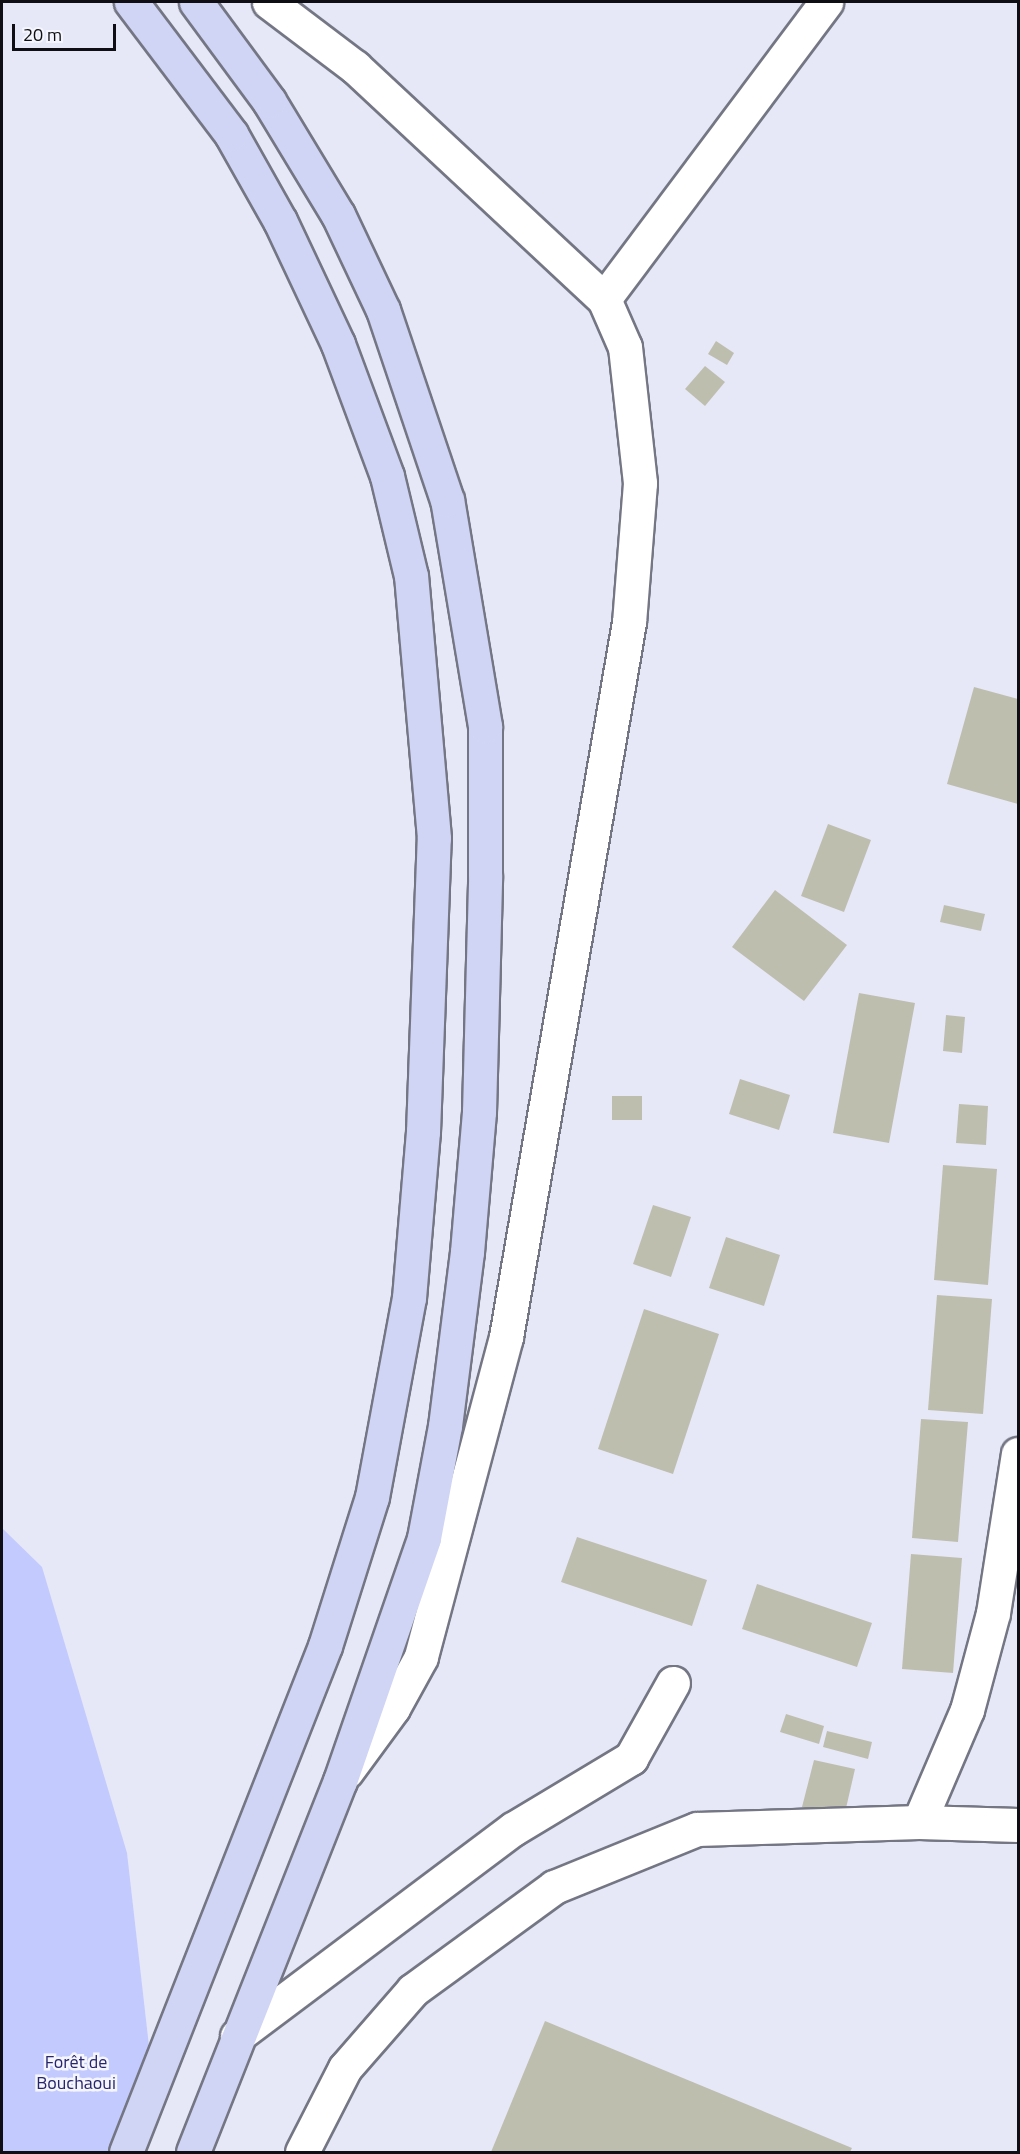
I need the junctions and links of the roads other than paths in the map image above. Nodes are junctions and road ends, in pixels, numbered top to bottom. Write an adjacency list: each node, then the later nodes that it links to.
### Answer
1 (131, 2): 12 (highway)
2 (196, 2): 8 (highway)
3 (269, 2): 5 (street)
4 (825, 2): 5 (street)
5 (604, 299): 8 (street)
6 (1018, 1454): 9 (street)
7 (673, 1683): 11 (street)
8 (340, 1781): 11 (highway)
9 (919, 1822): 10 (street); 14 (street)
10 (1018, 1825)
11 (237, 2036): 13 (highway)
12 (126, 2152)
13 (193, 2152)
14 (302, 2152)

